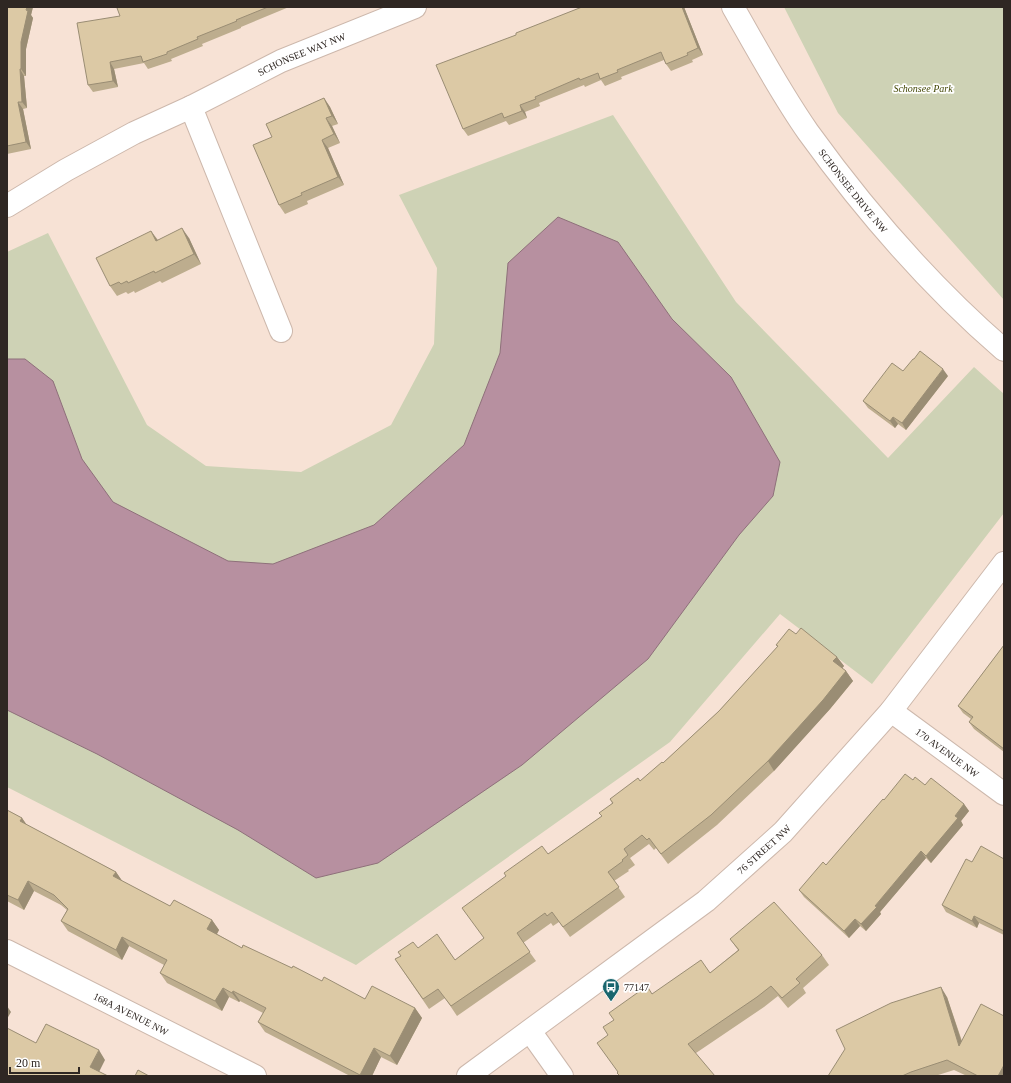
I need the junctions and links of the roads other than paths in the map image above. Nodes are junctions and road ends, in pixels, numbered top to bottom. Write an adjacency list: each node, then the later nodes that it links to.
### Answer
1 (415, 7): 3 (street, SCHONSEE WAY NW)
2 (733, 7): 6 (street, SCHONSEE DRIVE NW)
3 (191, 107): 4 (street, SCHONSEE WAY NW); 5 (street)
4 (7, 206)
5 (281, 331)
6 (1004, 350)
7 (1004, 563): 8 (street, 76 STREET NW)
8 (891, 711): 9 (street, 170 AVENUE NW); 11 (street, 76 STREET NW)
9 (1004, 794)
10 (7, 951): 12 (street, 168A AVENUE NW)
11 (530, 1031): 13 (street, 76 STREET NW); 14 (street)
12 (255, 1076)
13 (468, 1076)
14 (562, 1076)

